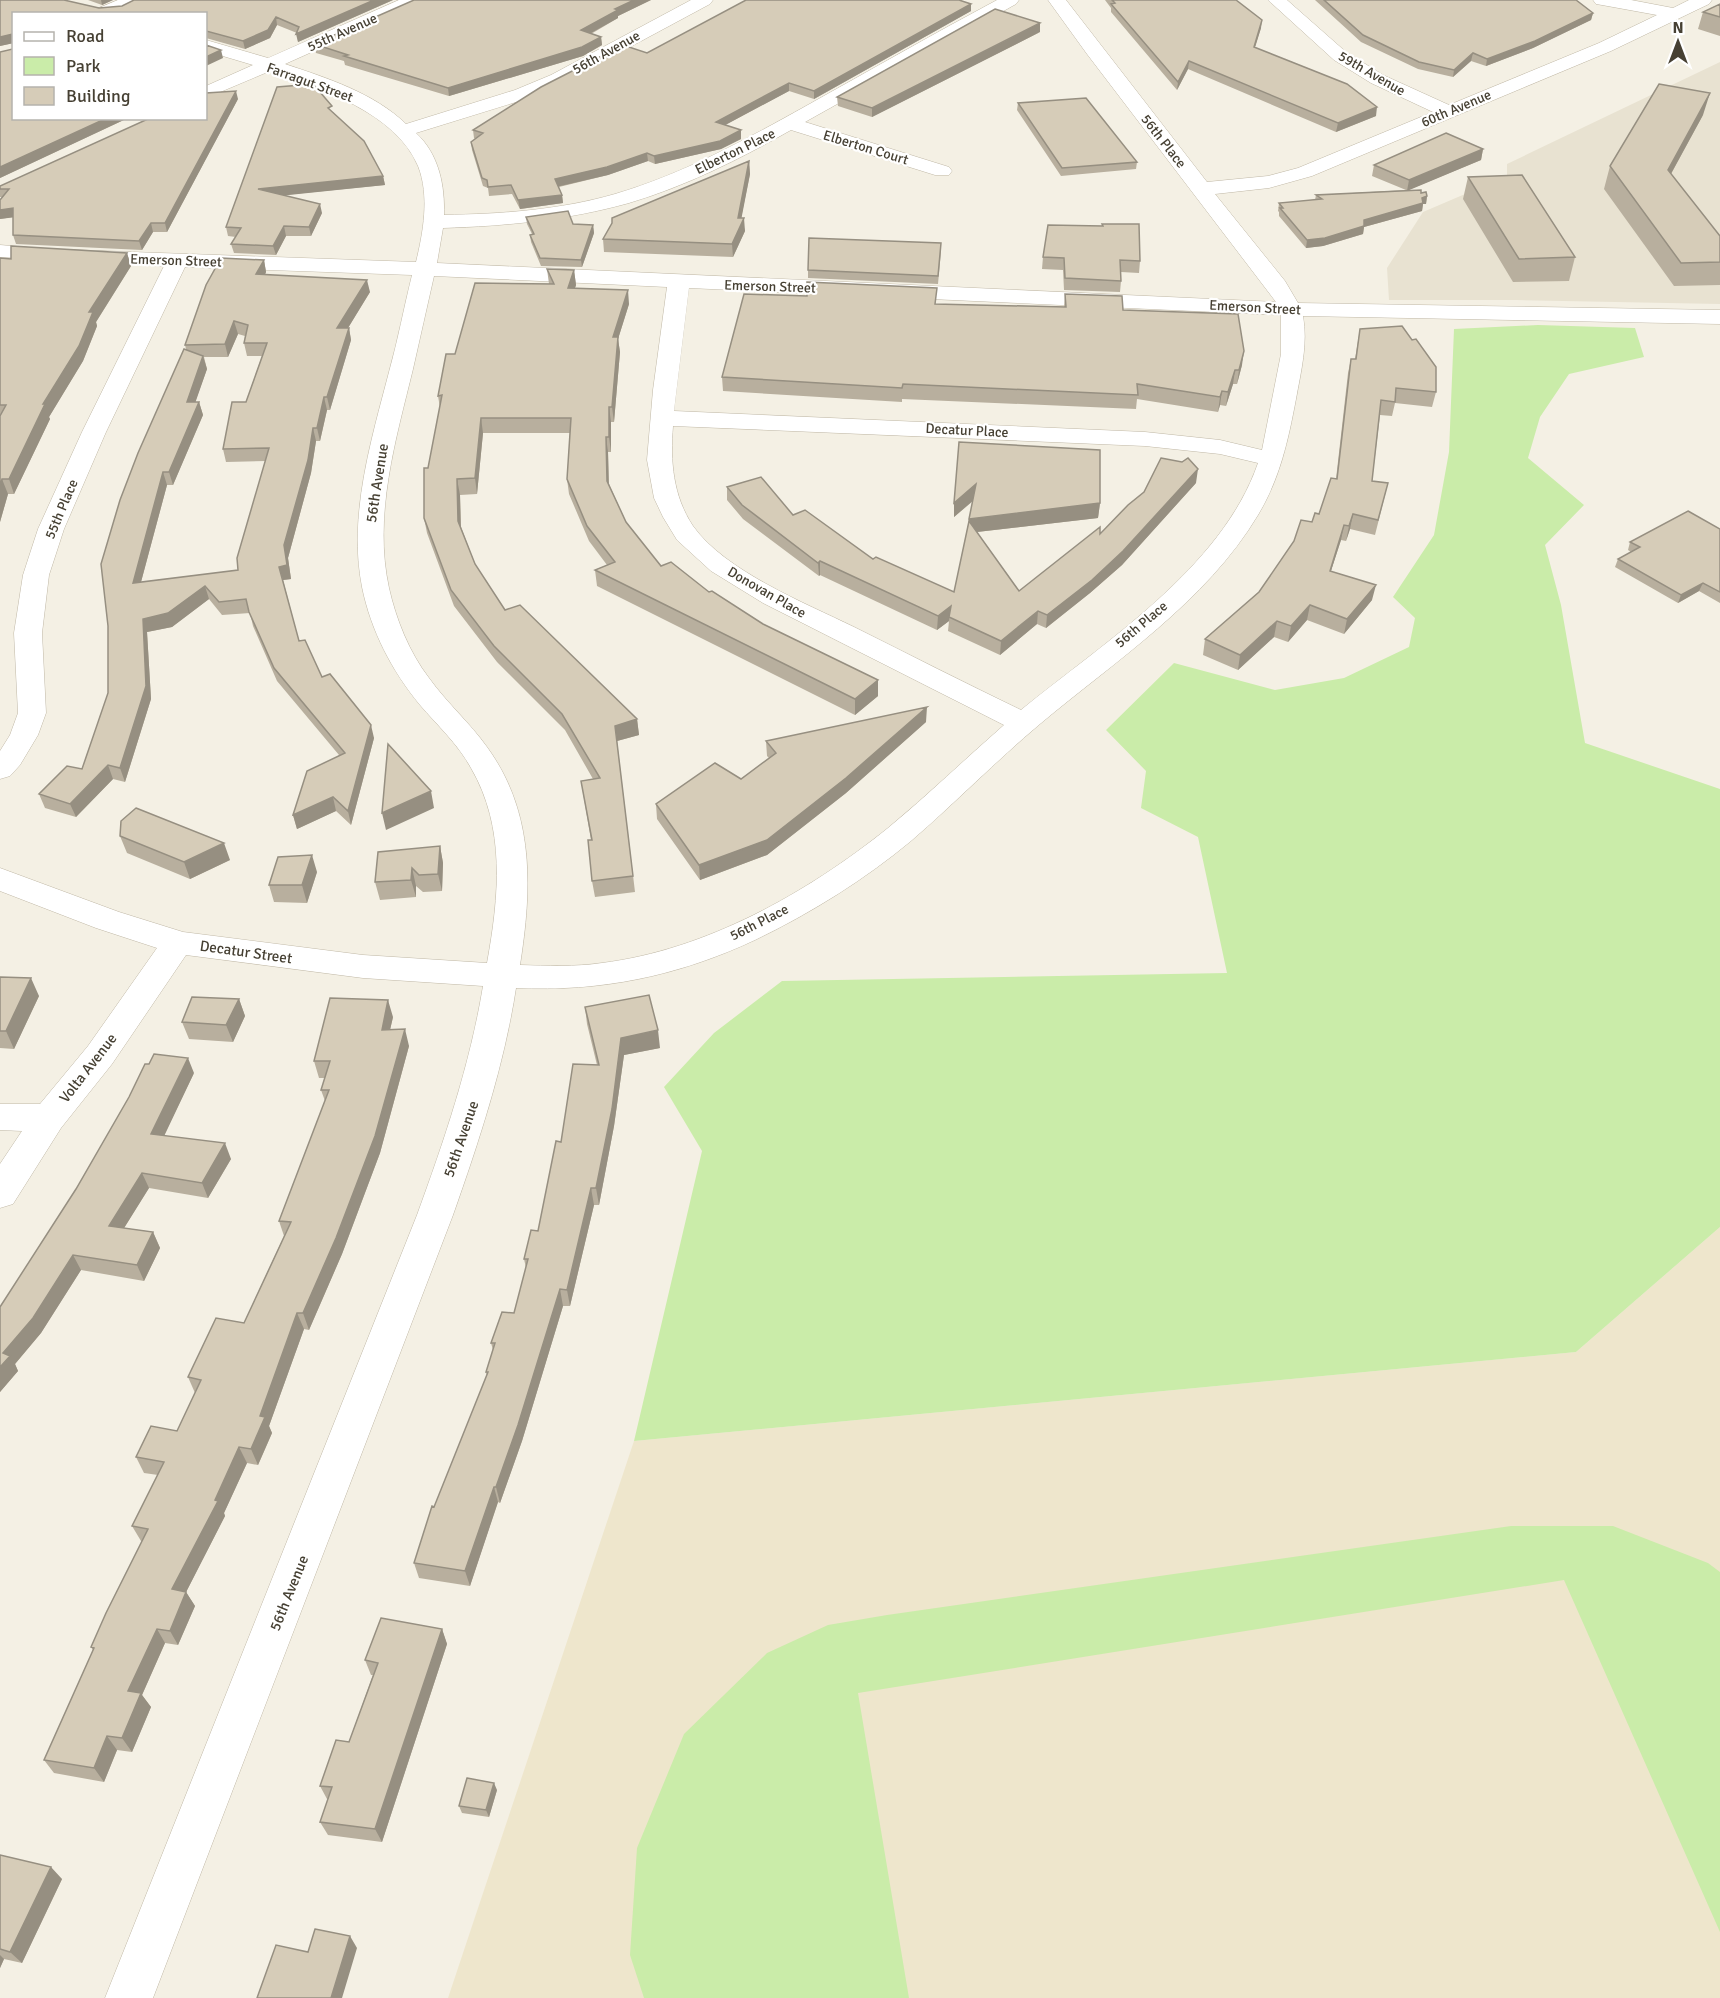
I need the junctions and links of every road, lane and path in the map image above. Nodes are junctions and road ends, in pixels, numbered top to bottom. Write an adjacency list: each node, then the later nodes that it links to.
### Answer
1 (133, 0): 11 (street)
2 (412, 0): 14 (street, 55th Avenue)
3 (704, 0): 18 (street, 56th Avenue)
4 (1010, 0): 17 (street, Elberton Place)
5 (1057, 0): 20 (street, 56th Place)
6 (1277, 0): 16 (street, 59th Avenue)
7 (1602, 0): 12 (street)
8 (1703, 0): 12 (street, 60th Avenue)
9 (84, 6): 10 (street)
10 (101, 12)
11 (106, 12)
12 (1674, 13): 16 (street, 60th Avenue)
13 (207, 45): 14 (street, Farragut Street)
14 (267, 65): 15 (street, 55th Avenue); 18 (street, Farragut Street)
15 (207, 93)
16 (1446, 111): 20 (street, 60th Avenue)
17 (790, 123): 19 (street, Elberton Court); 21 (street, Elberton Place)
18 (404, 131): 21 (street, Farragut Street)
19 (942, 171)
20 (1202, 189): 26 (street, 56th Place)
21 (433, 222): 24 (street, Farragut Street)
22 (0, 251): 23 (street, Emerson Street)
23 (177, 261): 24 (street, Emerson Street); 31 (street, 55th Place)
24 (425, 269): 25 (street, Emerson Street); 34 (street, 56th Avenue)
25 (679, 282): 26 (street, Emerson Street); 28 (street, Donovan Place)
26 (1290, 309): 27 (street, Emerson Street); 29 (street, 56th Place)
27 (1720, 317)
28 (662, 418): 29 (street, Decatur Place); 30 (street, Donovan Place)
29 (1271, 459): 30 (street, 56th Place)
30 (1024, 723): 34 (street, 56th Place)
31 (0, 769)
32 (0, 879): 33 (street, Decatur Street)
33 (178, 942): 34 (street, Decatur Street); 36 (street, Volta Avenue)
34 (502, 975): 38 (street, 56th Avenue)
35 (0, 1117): 36 (street)
36 (49, 1118): 37 (street, Volta Avenue)
37 (0, 1194)
38 (129, 1998)

